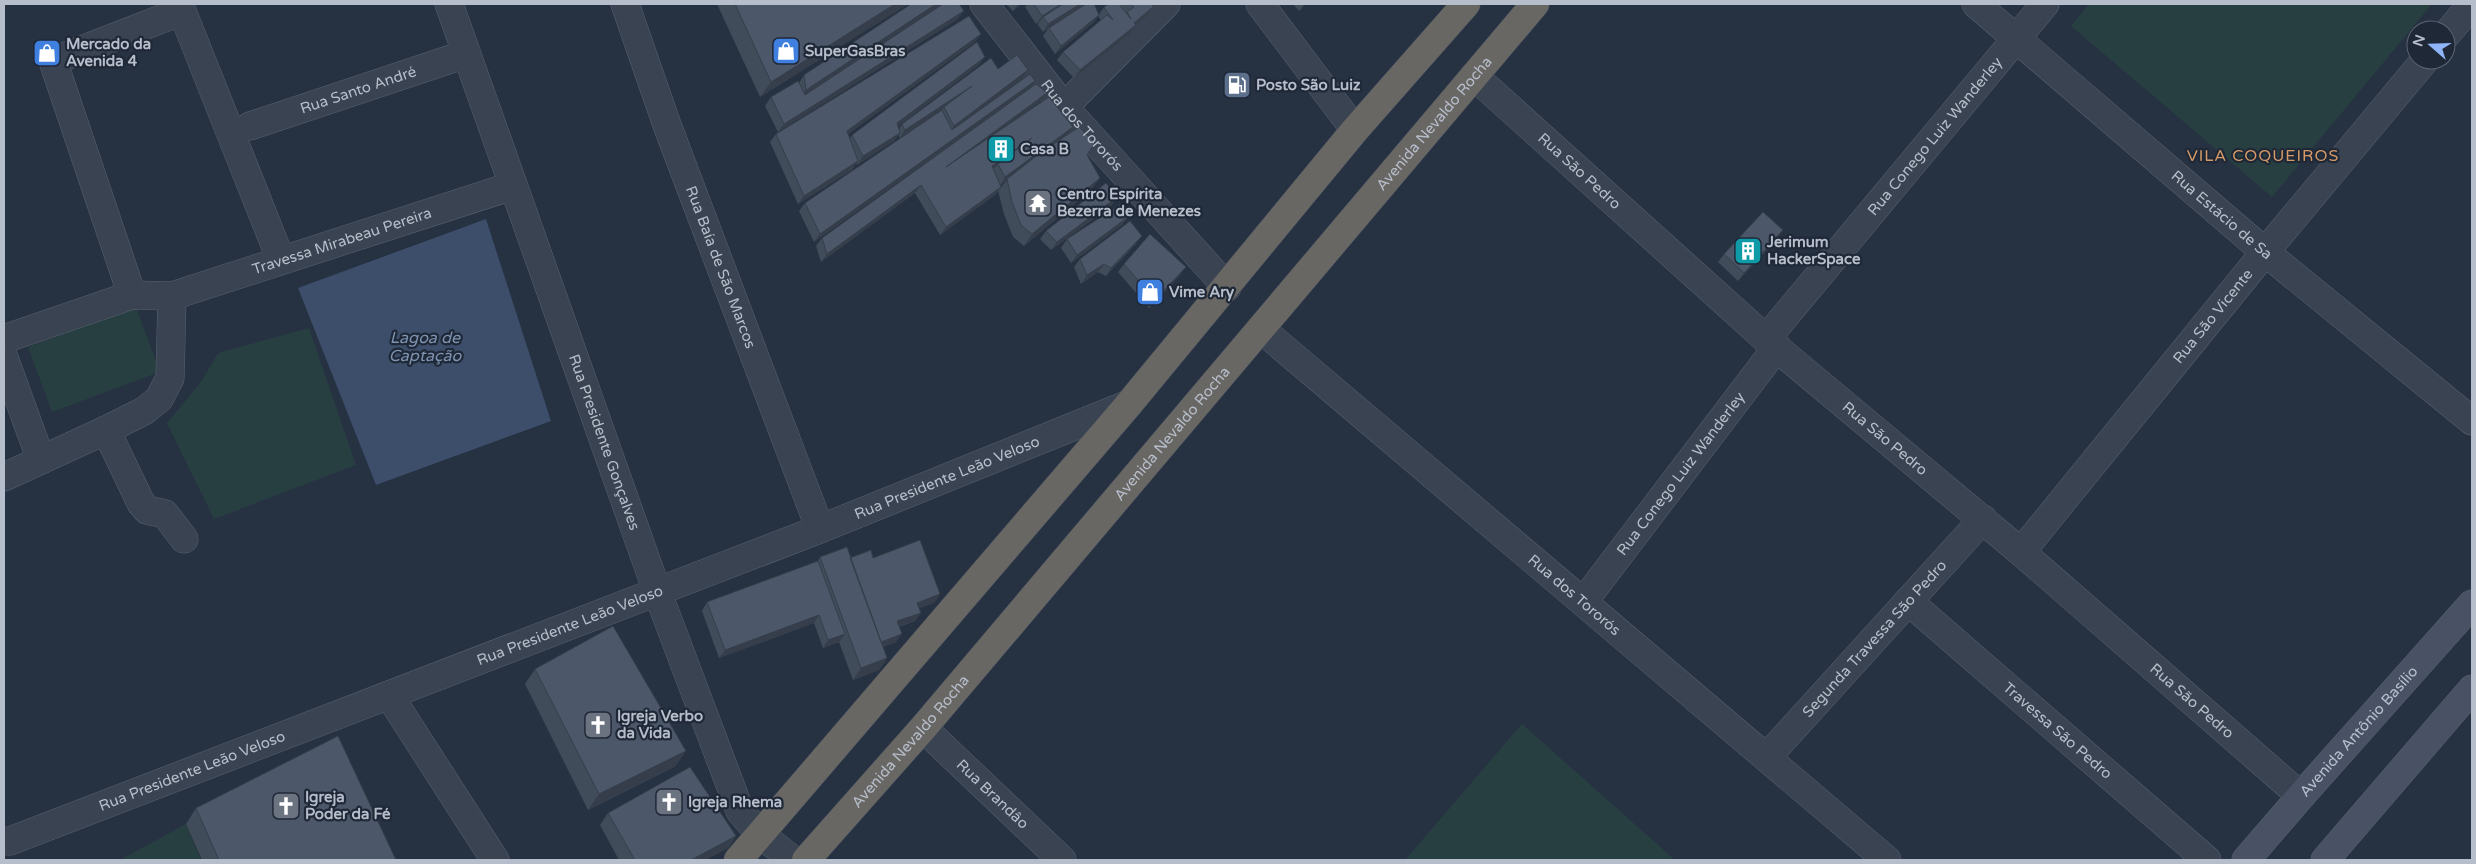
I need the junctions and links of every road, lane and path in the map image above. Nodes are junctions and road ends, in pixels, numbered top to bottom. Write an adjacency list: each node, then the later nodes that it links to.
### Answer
1 (449, 4): 13 (street, Rua Presidente Gonçalves)
2 (625, 4): 35 (street, Rua Baía de São Marcos)
3 (984, 4): 16 (street, Rua dos Tororós)
4 (1166, 4): 16 (street)
5 (1260, 4): 18 (street)
6 (1466, 4): 18 (highway)
7 (1535, 4): 15 (highway, Avenida Nevaldo Rocha)
8 (1976, 4): 12 (street, Rua Estácio de Sa)
9 (2046, 4): 12 (street, Rua Conego Luiz Wanderley)
10 (2472, 4): 11 (street)
11 (2456, 23)
12 (2016, 39): 20 (street, Rua Estácio de Sa); 27 (street, Rua Conego Luiz Wanderley)
13 (466, 54): 17 (street, Rua Santo André); 19 (street, Rua Presidente Gonçalves)
14 (2417, 70): 20 (street, Rua São Vicente)
15 (1474, 76): 25 (highway, Avenida Nevaldo Rocha); 27 (street, Rua São Pedro)
16 (1064, 107): 22 (street, Rua dos Tororós)
17 (250, 126)
18 (1355, 130): 22 (highway)
19 (512, 186): 21 (street, Travessa Mirabeau Pereira); 38 (street, Rua Presidente Gonçalves)
20 (2265, 252): 30 (street, Rua Estácio de Sa); 37 (street, Rua São Vicente)
21 (281, 260): 23 (street); 24 (street, Travessa Mirabeau Pereira)
22 (1227, 287): 29 (highway)
23 (132, 295): 24 (street, Travessa Mirabeau Pereira); 26 (street, Travessa Mirabeau Pereira)
24 (172, 296): 31 (street)
25 (1261, 329): 39 (street, Rua dos Tororós); 44 (highway, Avenida Nevaldo Rocha)
26 (4, 339)
27 (1771, 343): 34 (street, Rua São Pedro); 39 (street, Rua Conego Luiz Wanderley)
28 (4, 358): 32 (street)
29 (1129, 404): 35 (street, Rua Presidente Leão Veloso); 47 (highway)
30 (2472, 421)
31 (106, 430): 32 (street); 36 (street)
32 (41, 460): 33 (street)
33 (4, 477)
34 (1982, 519): 37 (street, Rua São Pedro); 40 (street, Segunda Travessa São Pedro)
35 (820, 528): 38 (street, Rua Presidente Leão Veloso)
36 (184, 540)
37 (2022, 552): 46 (street, Rua São Pedro)
38 (657, 591): 43 (street, Rua Presidente Leão Veloso); 47 (street, Rua Presidente Gonçalves)
39 (1584, 601): 45 (street, Rua dos Tororós)
40 (1908, 601): 45 (street, Segunda Travessa São Pedro); 55 (street, Travessa São Pedro)
41 (2472, 604): 46 (main road, Avenida Antônio Basílio)
42 (2472, 689): 57 (main road)
43 (389, 695): 48 (street, Rua Presidente Leão Veloso); 49 (street)
44 (923, 728): 52 (highway, Avenida Nevaldo Rocha); 53 (street, Rua Brandâo)
45 (1767, 757): 54 (street, Rua dos Tororós)
46 (2300, 796): 56 (main road, Avenida Antônio Basílio)
47 (759, 833): 50 (highway); 51 (street, Rua Presidente Gonçalves)
48 (6, 844)
49 (495, 860)
50 (738, 860)
51 (793, 860)
52 (806, 860)
53 (1062, 860)
54 (1888, 860)
55 (2207, 860)
56 (2246, 860)
57 (2325, 860)

